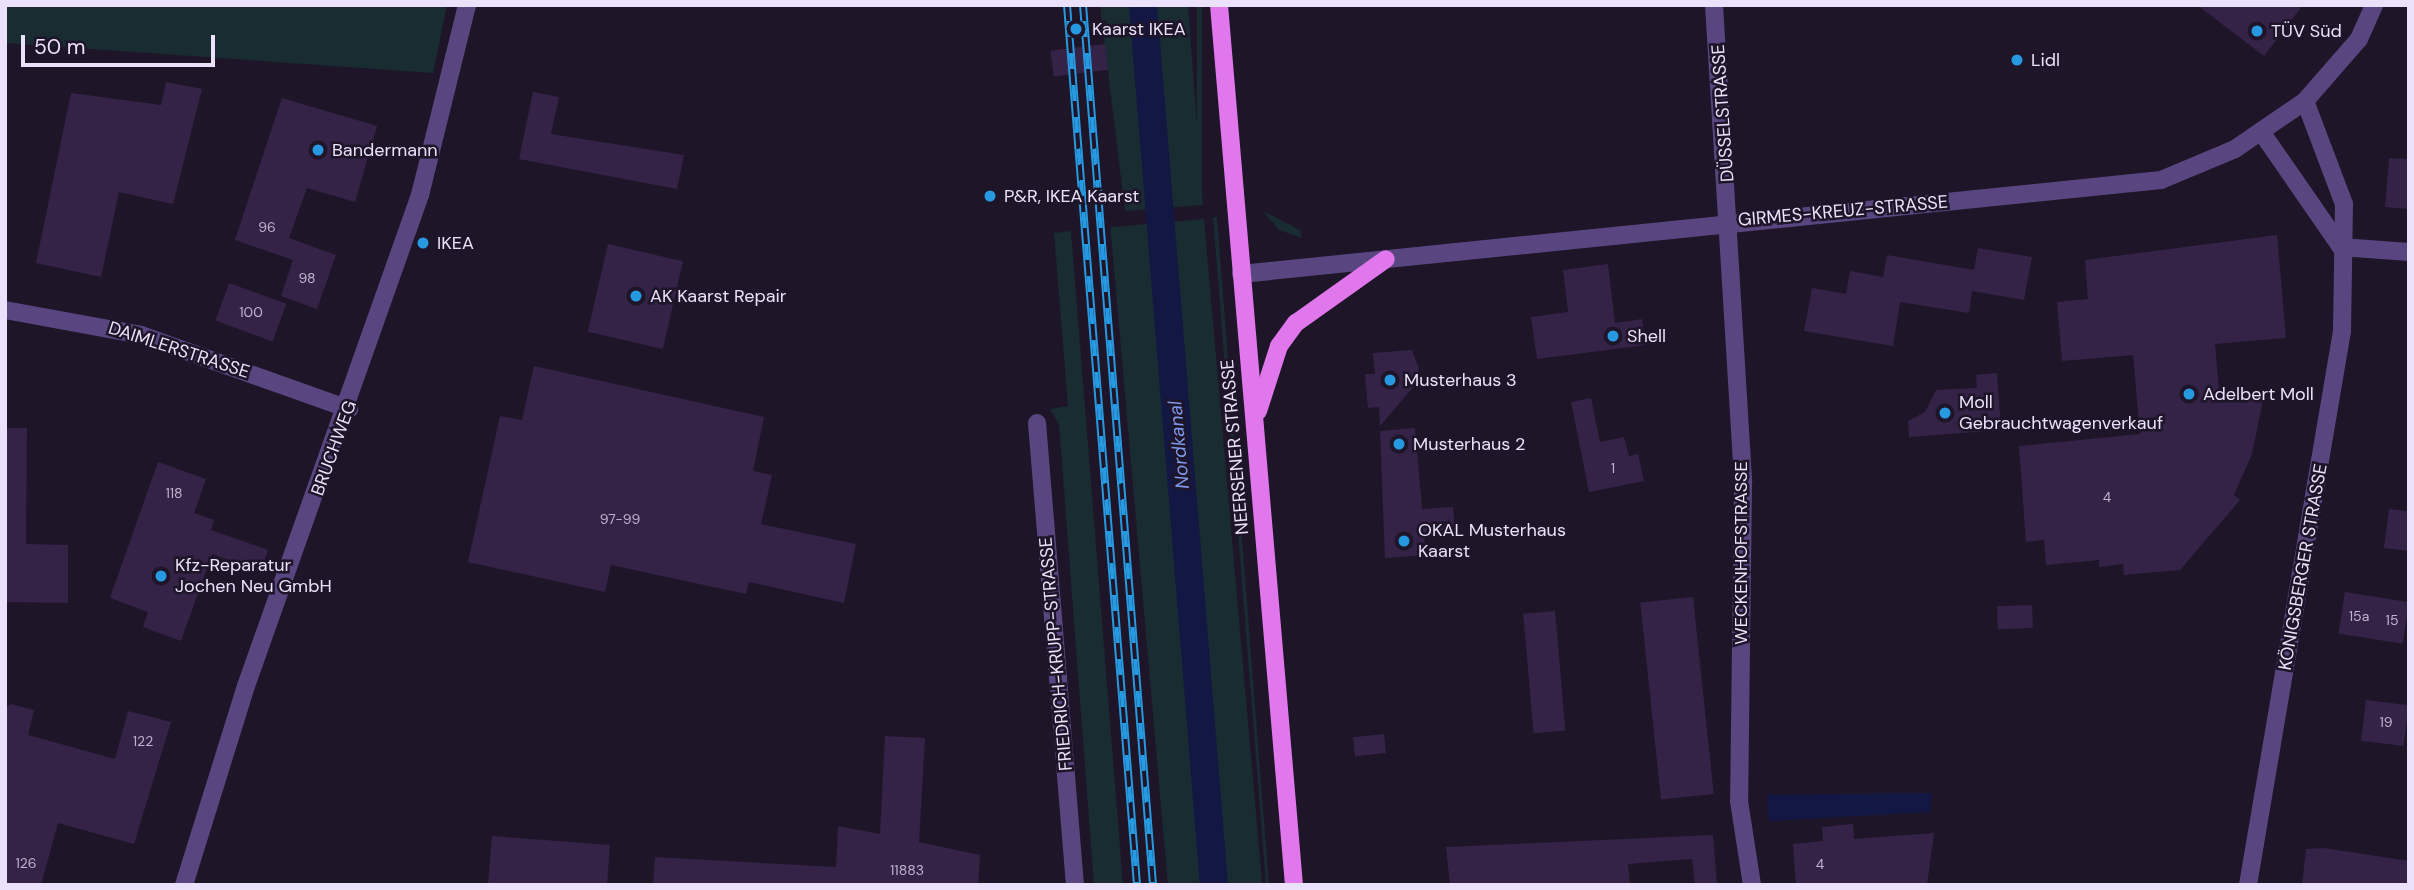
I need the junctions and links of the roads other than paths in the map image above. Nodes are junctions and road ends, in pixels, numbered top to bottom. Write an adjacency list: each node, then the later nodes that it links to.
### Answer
1 (467, 5): 13 (street, BRUCHWEG)
2 (1219, 5): 11 (main road, NEERSENER STRASSE)
3 (1714, 5): 7 (street, DÜSSELSTRASSE)
4 (2374, 5): 5 (street, GIRMES-KREUZ-STRASSE)
5 (2305, 101): 6 (street, GIRMES-KREUZ-STRASSE); 8 (street, KÖNIGSBERGER STRASSE)
6 (2262, 133): 7 (street, GIRMES-KREUZ-STRASSE); 8 (street)
7 (1731, 220): 10 (street, GIRMES-KREUZ-STRASSE); 19 (street, WECKENHOFSTRASSE)
8 (2341, 247): 9 (street); 20 (street, KÖNIGSBERGER STRASSE)
9 (2409, 253)
10 (1386, 259): 11 (street, GIRMES-KREUZ-STRASSE); 15 (main road)
11 (1241, 274): 15 (main road, NEERSENER STRASSE)
12 (5, 310): 13 (street, DAIMLERSTRASSE)
13 (349, 409): 16 (street, BRUCHWEG)
14 (1037, 423): 17 (street, FRIEDRICH-KRUPP-STRASSE)
15 (1254, 428): 18 (main road, NEERSENER STRASSE)
16 (184, 885)
17 (1075, 885)
18 (1294, 885)
19 (1752, 885)
20 (2248, 885)

